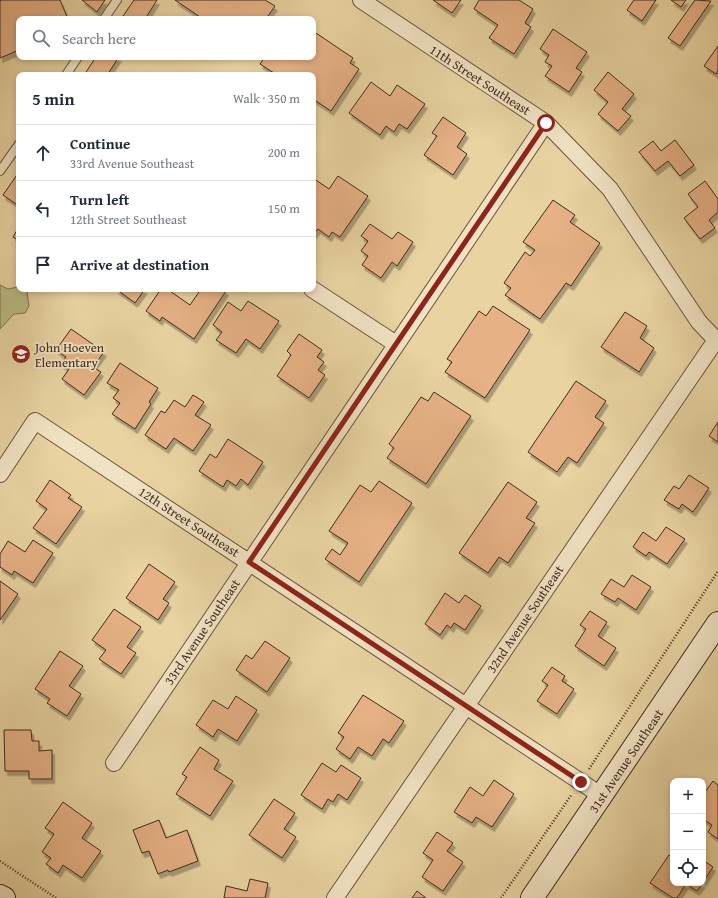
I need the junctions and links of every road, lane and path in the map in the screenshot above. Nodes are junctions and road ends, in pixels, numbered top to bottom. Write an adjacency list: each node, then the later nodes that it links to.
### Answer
1 (117, 0): 3 (lane)
2 (361, 0): 6 (street, 11th Street Southeast)
3 (106, 16)
4 (76, 60): 5 (lane)
5 (68, 72)
6 (546, 123): 10 (street, 11th Street Southeast); 11 (street, 33rd Avenue Southeast)
7 (16, 148): 8 (lane)
8 (0, 172)
9 (316, 292): 11 (street)
10 (717, 341): 16 (street, 32nd Avenue Southeast)
11 (396, 344): 13 (street, 33rd Avenue Southeast)
12 (0, 474): 13 (street, 12th Street Southeast)
13 (249, 562): 16 (street, 12th Street Southeast); 17 (street, 33rd Avenue Southeast)
14 (718, 571): 18 (path)
15 (718, 623): 19 (street, 31st Avenue Southeast)
16 (466, 705): 18 (street, 12th Street Southeast); 24 (street, 32nd Avenue Southeast)
17 (114, 762)
18 (581, 782): 19 (street, 12th Street Southeast); 25 (path)
19 (602, 796): 26 (street, 31st Avenue Southeast)
20 (0, 860): 23 (path)
21 (0, 896): 22 (street)
22 (4, 898)
23 (56, 898)
24 (335, 898)
25 (501, 898)
26 (532, 898)

